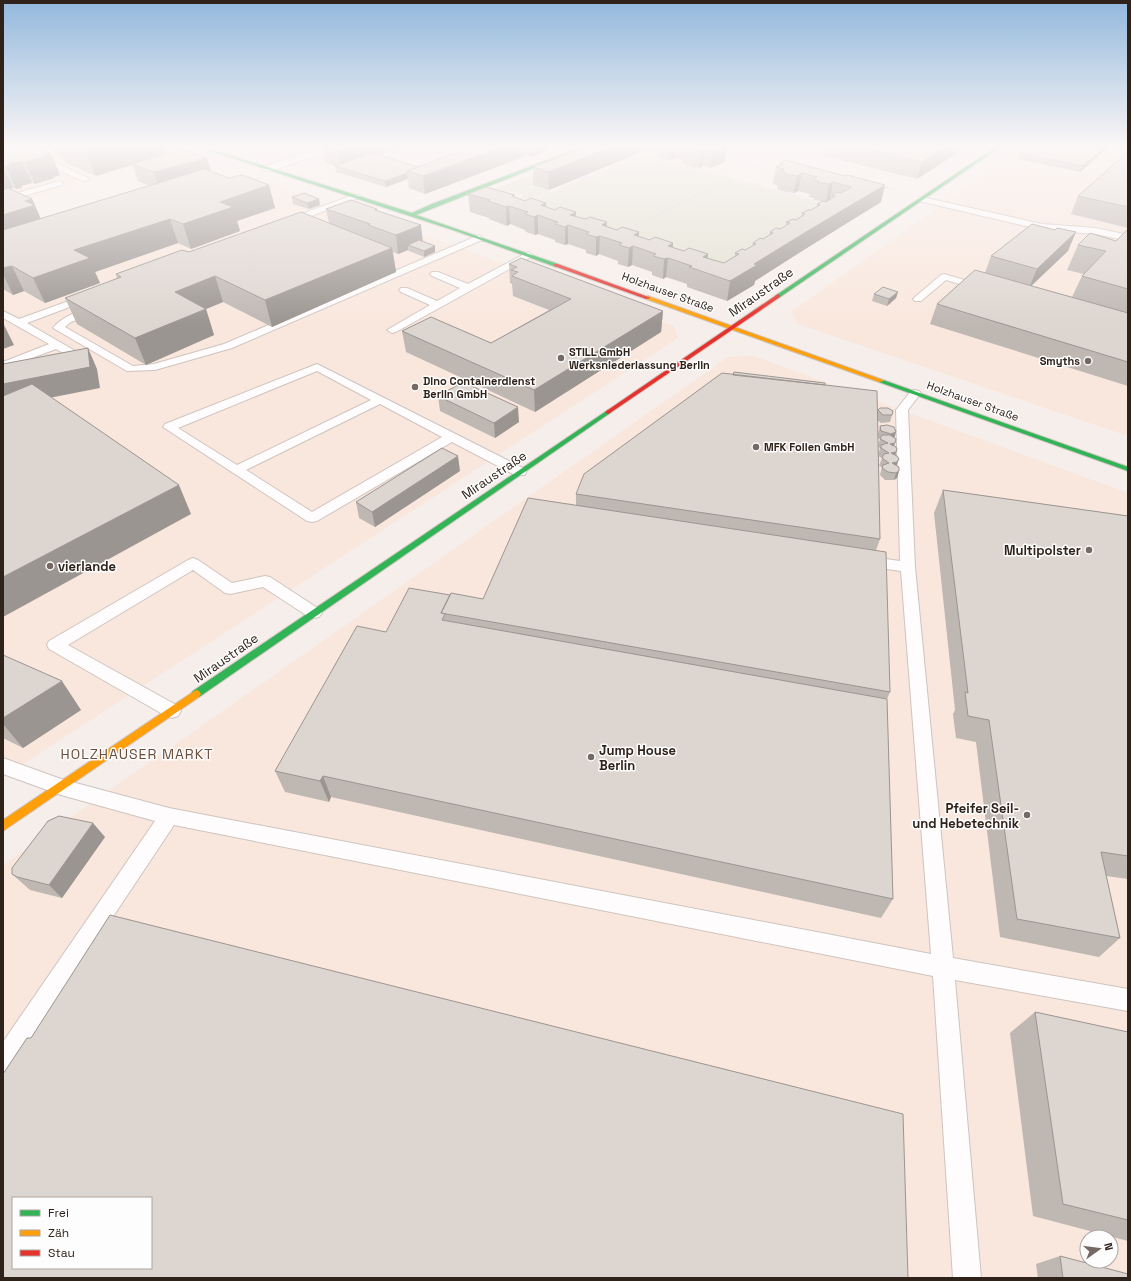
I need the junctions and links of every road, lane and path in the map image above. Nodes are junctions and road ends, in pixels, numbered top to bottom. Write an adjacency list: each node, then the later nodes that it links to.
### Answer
1 (332, 206): 10 (lane)
2 (363, 206): 8 (lane)
3 (384, 206): 9 (street, Holzhauser Straße)
4 (432, 206): 9 (street)
5 (677, 206): 11 (path)
6 (912, 206): 27 (street, Miraustraße)
7 (948, 206): 13 (lane)
8 (356, 209)
9 (412, 215): 12 (street, Holzhauser Straße)
10 (276, 226)
11 (622, 232)
12 (479, 238): 14 (street, Holzhauser Straße); 16 (lane)
13 (1128, 238)
14 (528, 255): 18 (lane); 27 (street, Holzhauser Straße)
15 (397, 261): 16 (lane)
16 (412, 266): 24 (lane)
17 (435, 274): 18 (lane)
18 (468, 288): 23 (lane)
19 (404, 290): 23 (lane)
20 (990, 290): 22 (lane)
21 (99, 293): 26 (lane)
22 (918, 299)
23 (438, 305): 28 (lane)
24 (104, 306)
25 (3, 314): 26 (lane)
26 (18, 323): 29 (lane)
27 (732, 328): 32 (street, Holzhauser Straße); 37 (street, Miraustraße)
28 (392, 330)
29 (57, 345): 30 (lane); 31 (lane)
30 (90, 364)
31 (3, 366)
32 (915, 393): 35 (street, Holzhauser Straße); 39 (lane)
33 (380, 400): 34 (lane); 36 (lane); 36 (lane)
34 (451, 437): 36 (lane); 37 (lane)
35 (1128, 469)
36 (236, 470)
37 (520, 472): 40 (street, Miraustraße)
38 (854, 560): 39 (lane)
39 (908, 567): 46 (lane)
40 (314, 613): 41 (street, Miraustraße); 41 (lane)
41 (172, 711): 43 (street, Miraustraße)
42 (3, 766): 43 (lane)
43 (61, 787): 44 (lane); 45 (street, Miraustraße)
44 (169, 816): 46 (lane); 48 (lane)
45 (3, 826)
46 (943, 967): 47 (lane); 49 (lane)
47 (1128, 1000)
48 (3, 1062)
49 (967, 1278)

